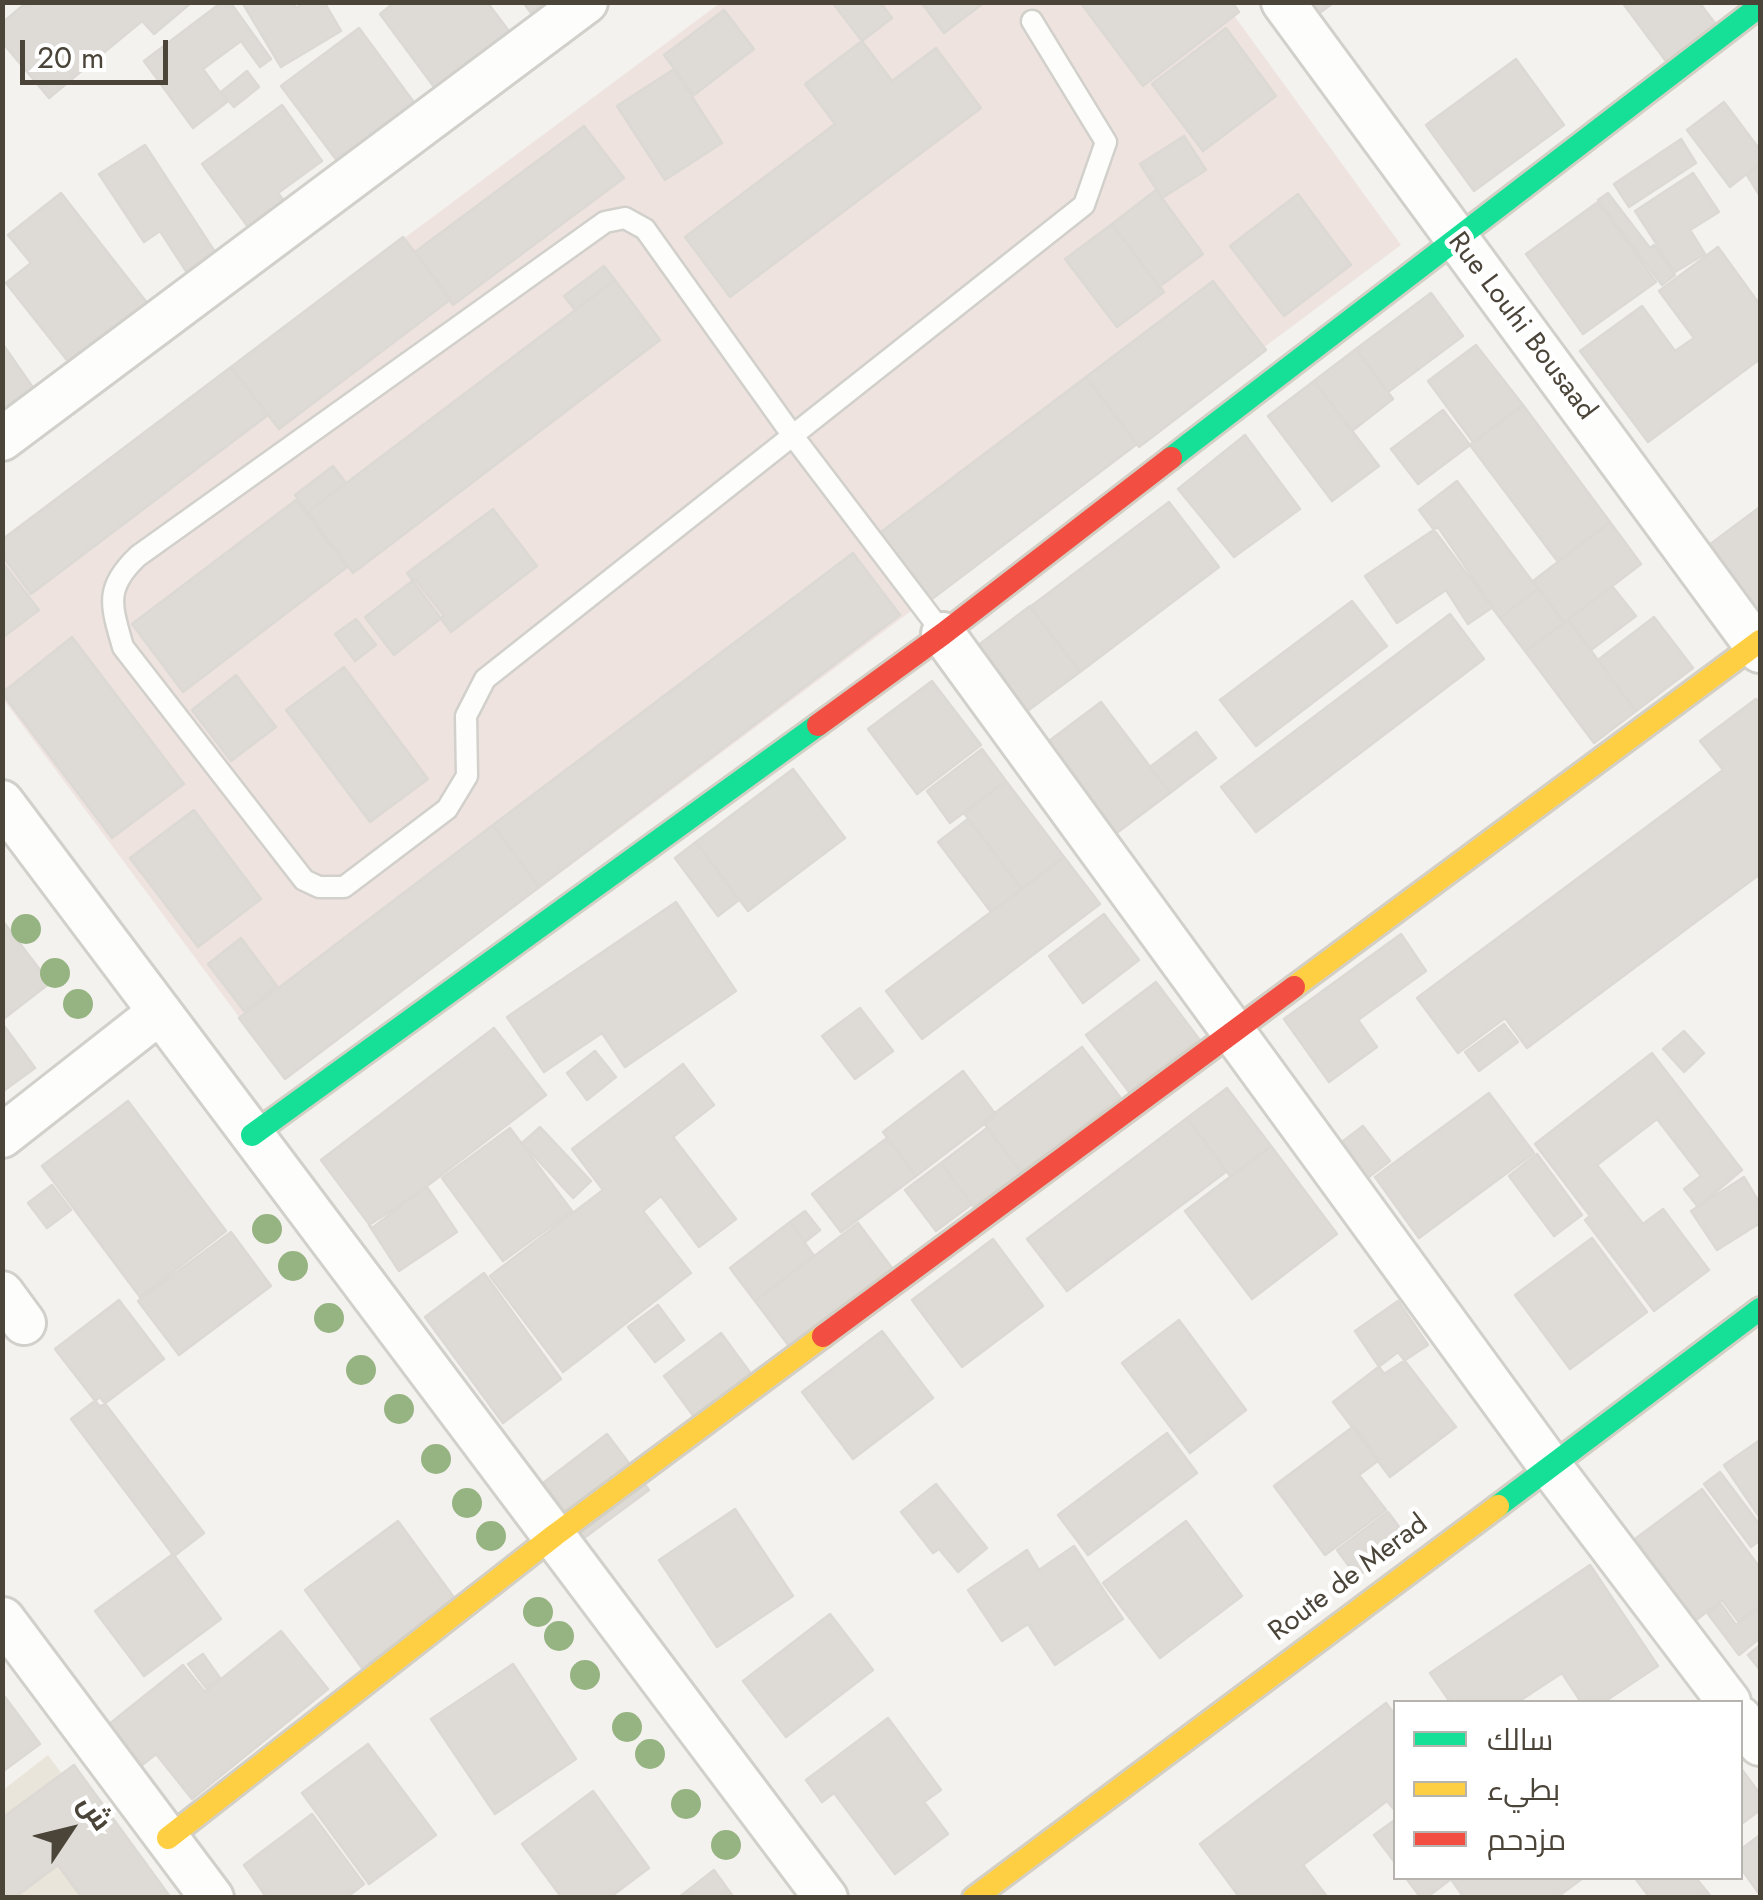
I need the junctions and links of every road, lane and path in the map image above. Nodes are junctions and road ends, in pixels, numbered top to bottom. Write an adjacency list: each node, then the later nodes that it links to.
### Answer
1 (586, 2): 7 (street)
2 (1283, 2): 5 (street, Rue Louhi Bousaad)
3 (1760, 6): 5 (street)
4 (1032, 20): 6 (lane)
5 (1456, 241): 8 (street); 9 (street, Rue Louhi Bousaad)
6 (794, 436): 6 (lane); 8 (lane)
7 (2, 440)
8 (943, 634): 12 (street); 13 (street)
9 (1759, 645): 12 (street)
10 (2, 802): 11 (street)
11 (160, 1012): 13 (street); 14 (street)
12 (1235, 1034): 16 (street); 17 (street)
13 (252, 1135): 17 (street)
14 (2, 1136)
15 (1760, 1309): 16 (street, Route de Merad)
16 (1550, 1466): 19 (street); 25 (street, Route de Merad)
17 (554, 1535): 22 (street); 24 (street)
18 (3, 1620): 22 (street)
19 (1727, 1700)
20 (1743, 1722): 21 (street)
21 (1760, 1744)
22 (168, 1838): 23 (street)
23 (212, 1898)
24 (826, 1898)
25 (974, 1898)

